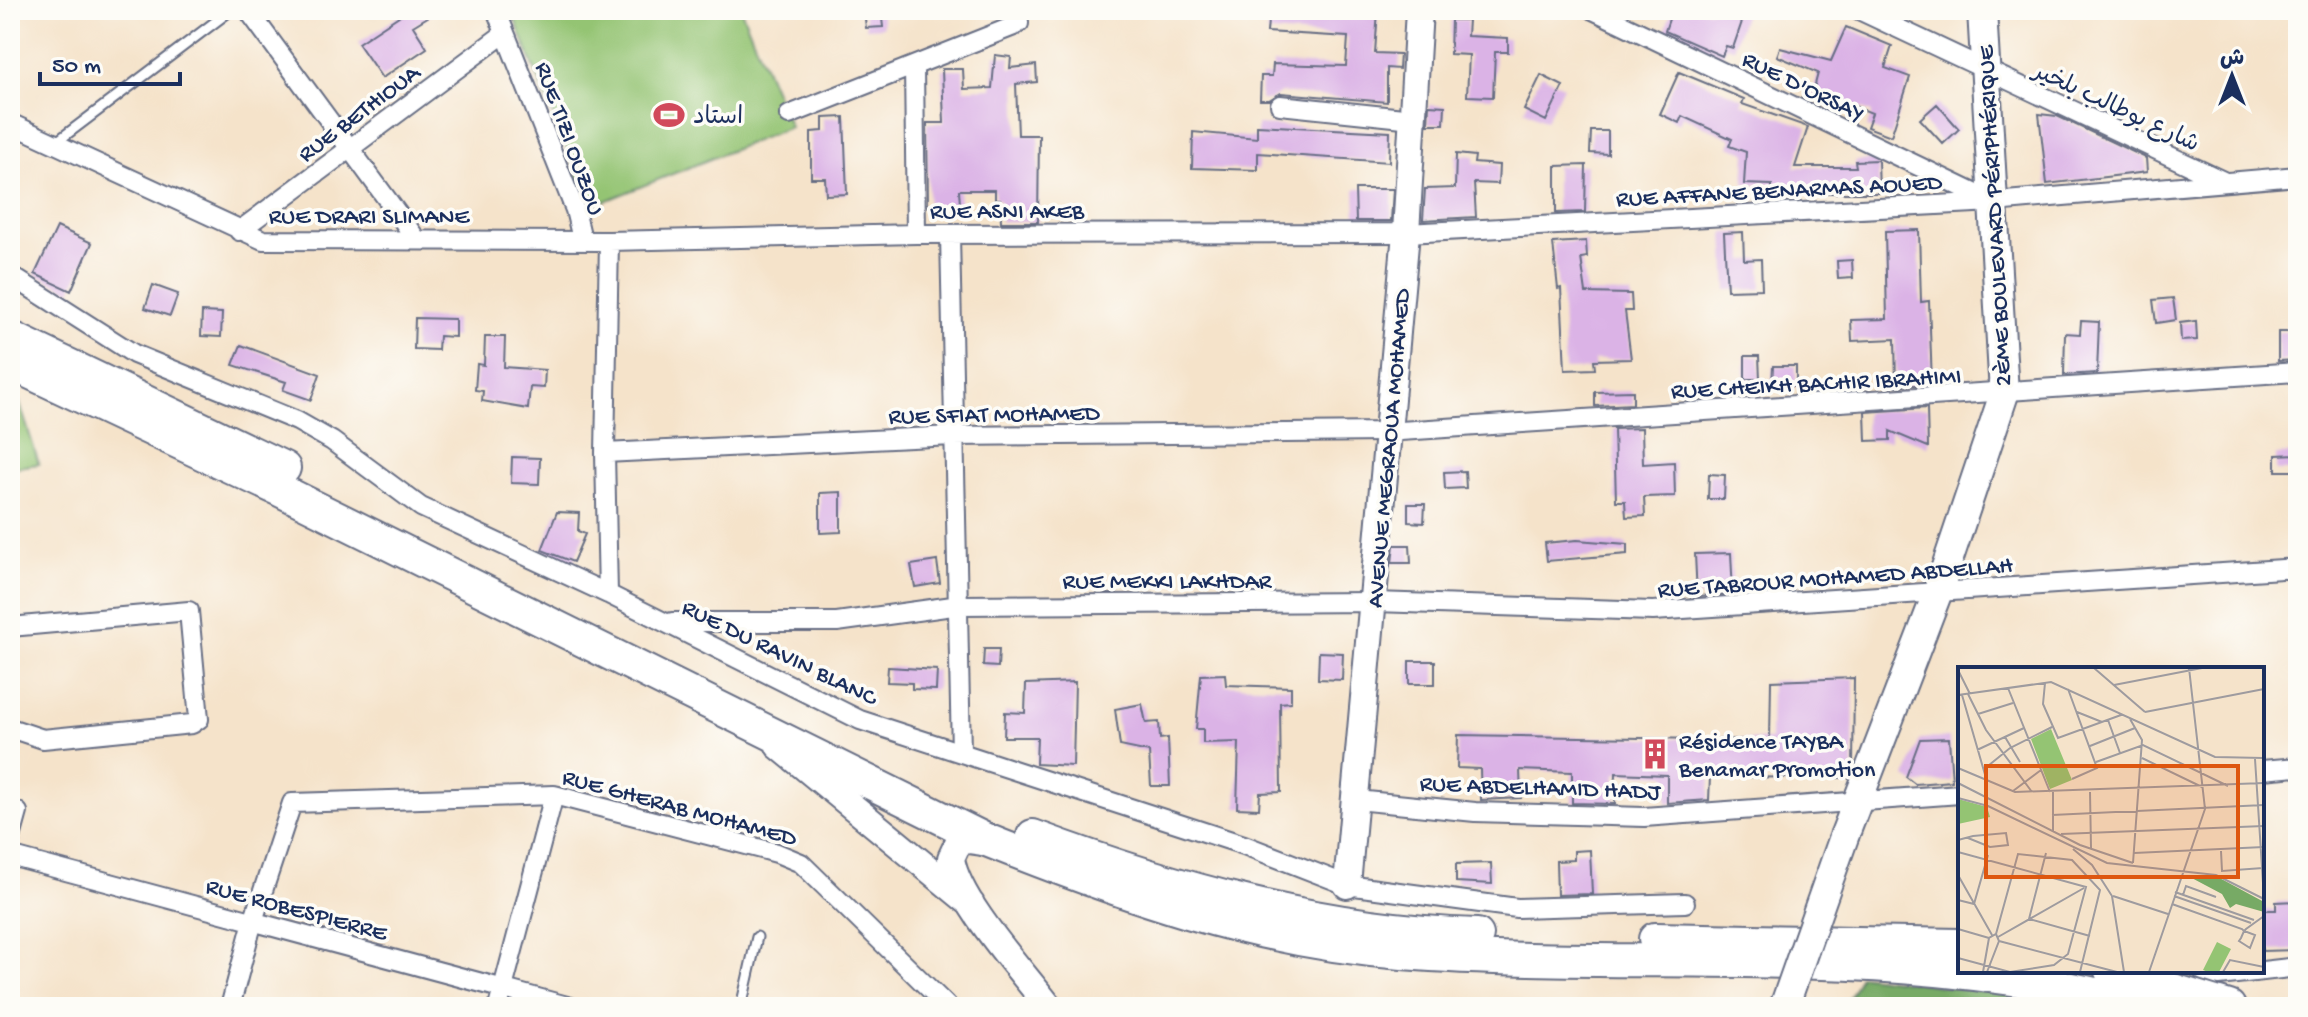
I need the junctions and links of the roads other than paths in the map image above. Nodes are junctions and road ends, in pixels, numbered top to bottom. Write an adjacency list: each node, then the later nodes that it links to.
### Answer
1 (231, 10): 16 (lane)
2 (248, 10): 17 (street)
3 (496, 10): 9 (street, RUE TIZI OUZOU)
4 (1419, 10): 14 (street, AVENUE MEGRAOUA MOHAMED)
5 (1593, 10): 20 (street, RUE D'ORSAY)
6 (1859, 10): 11 (street, شارع بوطالب بلخير)
7 (1982, 10): 11 (main road, 2ÈME BOULEVARD PÉRIPHÉRIQUE)
8 (1018, 16): 10 (street)
9 (505, 33): 17 (street, RUE BETHIOUA); 25 (street, RUE TIZI OUZOU)
10 (914, 66): 13 (street); 23 (street)
11 (1985, 71): 19 (street, شارع بوطالب بلخير); 20 (main road, 2ÈME BOULEVARD PÉRIPHÉRIQUE)
12 (1280, 105): 14 (street)
13 (789, 115)
14 (1413, 119): 22 (street, AVENUE MEGRAOUA MOHAMED)
15 (10, 123): 16 (street, RUE DRARI SLIMANE)
16 (53, 145): 21 (street, RUE DRARI SLIMANE)
17 (350, 147): 21 (street, RUE BETHIOUA); 26 (street)
18 (2298, 176): 19 (street, RUE AFFANE BENARMAS AOUED)
19 (2225, 183): 20 (street, RUE AFFANE BENARMAS AOUED)
20 (1994, 202): 22 (street, RUE AFFANE BENARMAS AOUED); 32 (main road, 2ÈME BOULEVARD PÉRIPHÉRIQUE)
21 (239, 231): 26 (street, RUE DRARI SLIMANE)
22 (1406, 233): 24 (street, RUE ASNI AKEB); 33 (street, AVENUE MEGRAOUA MOHAMED)
23 (916, 234): 24 (street, RUE ASNI AKEB); 27 (street, RUE ASNI AKEB)
24 (950, 235): 34 (street)
25 (582, 239): 26 (street, RUE DRARI SLIMANE); 27 (street, RUE DRARI SLIMANE)
26 (417, 240)
27 (609, 241): 35 (street)
28 (10, 275): 37 (street, RUE DU RAVIN BLANC)
29 (10, 337): 61 (highway)
30 (10, 363): 43 (highway)
31 (2298, 372): 32 (street, RUE CHEIKH BACHIR IBRAHIMI)
32 (2004, 394): 33 (street, RUE CHEIKH BACHIR IBRAHIMI); 38 (main road, 2ÈME BOULEVARD PÉRIPHÉRIQUE)
33 (1385, 432): 34 (street, RUE SFIAT MOHAMED); 39 (street, AVENUE MEGRAOUA MOHAMED)
34 (953, 436): 35 (street, RUE SFIAT MOHAMED); 40 (street)
35 (605, 453): 37 (street)
36 (2298, 568): 38 (street, RUE TABROUR MOHAMED ABDELLAH)
37 (608, 594): 41 (street, RUE DU RAVIN BLANC)
38 (1937, 594): 39 (street, RUE TABROUR MOHAMED ABDELLAH); 51 (main road, 2ÈME BOULEVARD PÉRIPHÉRIQUE)
39 (1375, 602): 40 (street, RUE MEKKI LAKHDAR); 50 (street, AVENUE MEGRAOUA MOHAMED)
40 (960, 605): 41 (street, RUE MEKKI LAKHDAR); 45 (street)
41 (664, 621): 45 (street, RUE DU RAVIN BLANC)
42 (10, 627): 44 (street)
43 (753, 725): 54 (highway); 58 (street)
44 (10, 728)
45 (961, 752): 56 (street, RUE DU RAVIN BLANC)
46 (2298, 767): 47 (street)
47 (2264, 770)
48 (1958, 794): 51 (street, RUE ABDELHAMID HADJ)
49 (554, 795): 59 (street, RUE GHERAB MOHAMED); 69 (street); 74 (street, RUE GHERAB MOHAMED)
50 (1357, 800): 51 (street, RUE ABDELHAMID HADJ); 56 (street, AVENUE MEGRAOUA MOHAMED)
51 (1858, 801): 76 (main road, 2ÈME BOULEVARD PÉRIPHÉRIQUE, bridge)
52 (18, 812): 53 (street)
53 (10, 841)
54 (1000, 846): 58 (street); 63 (highway)
55 (10, 856): 59 (street, RUE ROBESPIERRE)
56 (1347, 885): 57 (street, RUE DU RAVIN BLANC)
57 (1685, 903)
58 (971, 904): 75 (street)
59 (253, 921): 69 (street, RUE ROBESPIERRE); 70 (street)
60 (757, 937): 73 (lane)
61 (1958, 945)
62 (2298, 967): 64 (street)
63 (1958, 971)
64 (2264, 971)
65 (1974, 973): 77 (highway)
66 (2118, 973): 78 (highway)
67 (2209, 973): 68 (street)
68 (2245, 973)
69 (503, 987): 71 (street); 72 (street, RUE ROBESPIERRE)
70 (230, 1007)
71 (498, 1007)
72 (571, 1007)
73 (741, 1007)
74 (948, 1007)
75 (1049, 1007)
76 (1784, 1007)
77 (2147, 1007)
78 (2229, 1007)

